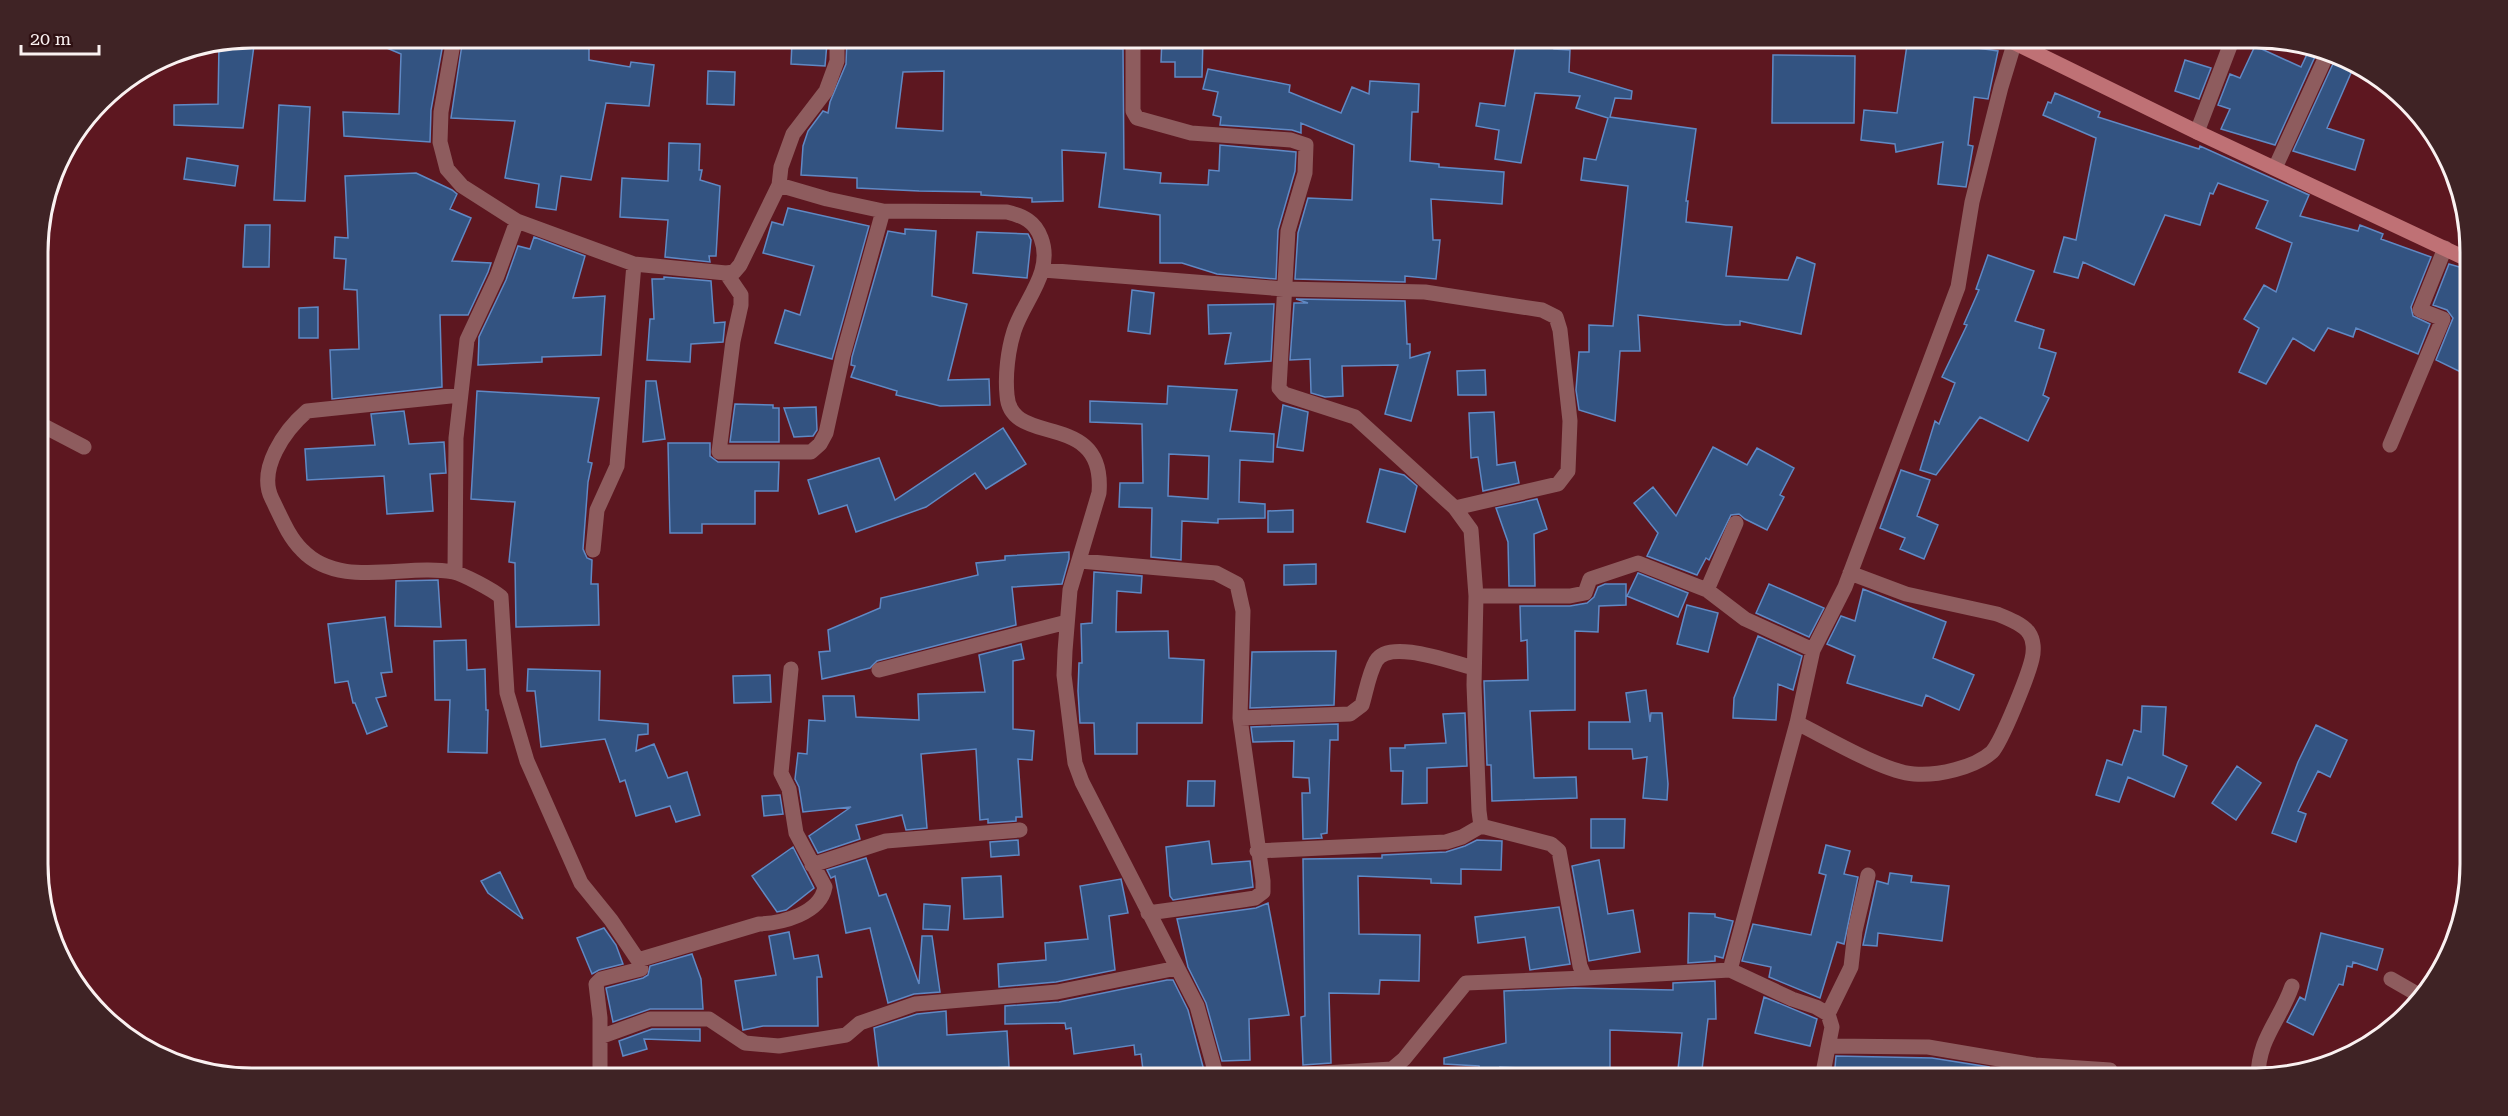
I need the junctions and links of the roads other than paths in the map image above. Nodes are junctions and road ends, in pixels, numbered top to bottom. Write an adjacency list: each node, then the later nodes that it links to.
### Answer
1 (452, 48): 12 (street)
2 (837, 48): 10 (street)
3 (1133, 48): 18 (street)
4 (2008, 48): 28 (street)
5 (2028, 48): 8 (main road)
6 (2229, 48): 8 (street)
7 (2324, 60): 9 (street)
8 (2197, 132): 9 (main road)
9 (2275, 168): 13 (main road)
10 (780, 185): 11 (street); 17 (street)
11 (883, 211): 16 (street); 17 (street)
12 (517, 221): 15 (street); 19 (street)
13 (2445, 248): 14 (main road); 21 (street)
14 (2460, 256)
15 (634, 264): 17 (street); 25 (street)
16 (1043, 270): 18 (street); 26 (street)
17 (726, 273)
18 (1284, 289): 23 (street); 23 (street)
19 (460, 395): 27 (street); 27 (street)
20 (48, 428): 22 (street)
21 (2390, 445)
22 (84, 447)
23 (1455, 507): 30 (street)
24 (1736, 523): 29 (street)
25 (593, 550)
26 (1080, 561): 31 (street); 36 (street)
27 (455, 572): 44 (street)
28 (1850, 573): 32 (street); 37 (street)
29 (1707, 590): 30 (street); 32 (street)
30 (1476, 596): 33 (street)
31 (1067, 622): 35 (street); 43 (street)
32 (1813, 650): 37 (street)
33 (1474, 668): 36 (street); 38 (street)
34 (791, 669): 41 (street)
35 (879, 670)
36 (1240, 718): 40 (street)
37 (1797, 723): 46 (street)
38 (1482, 826): 40 (street); 47 (street)
39 (1020, 830): 41 (street)
40 (1257, 851): 43 (street)
41 (812, 865): 44 (street)
42 (1868, 875): 51 (street)
43 (1148, 913): 45 (street)
44 (638, 960): 52 (street)
45 (1176, 968): 52 (street); 55 (street)
46 (1730, 970): 47 (street); 51 (street)
47 (1585, 978): 56 (street)
48 (2391, 979): 50 (street)
49 (2292, 986): 59 (street)
50 (2414, 992)
51 (1828, 1014): 53 (street)
52 (600, 1037): 54 (street)
53 (1830, 1046): 57 (street); 58 (street)
54 (600, 1068)
55 (1214, 1068)
56 (1393, 1068)
57 (1824, 1068)
58 (2080, 1068)
59 (2259, 1068)

